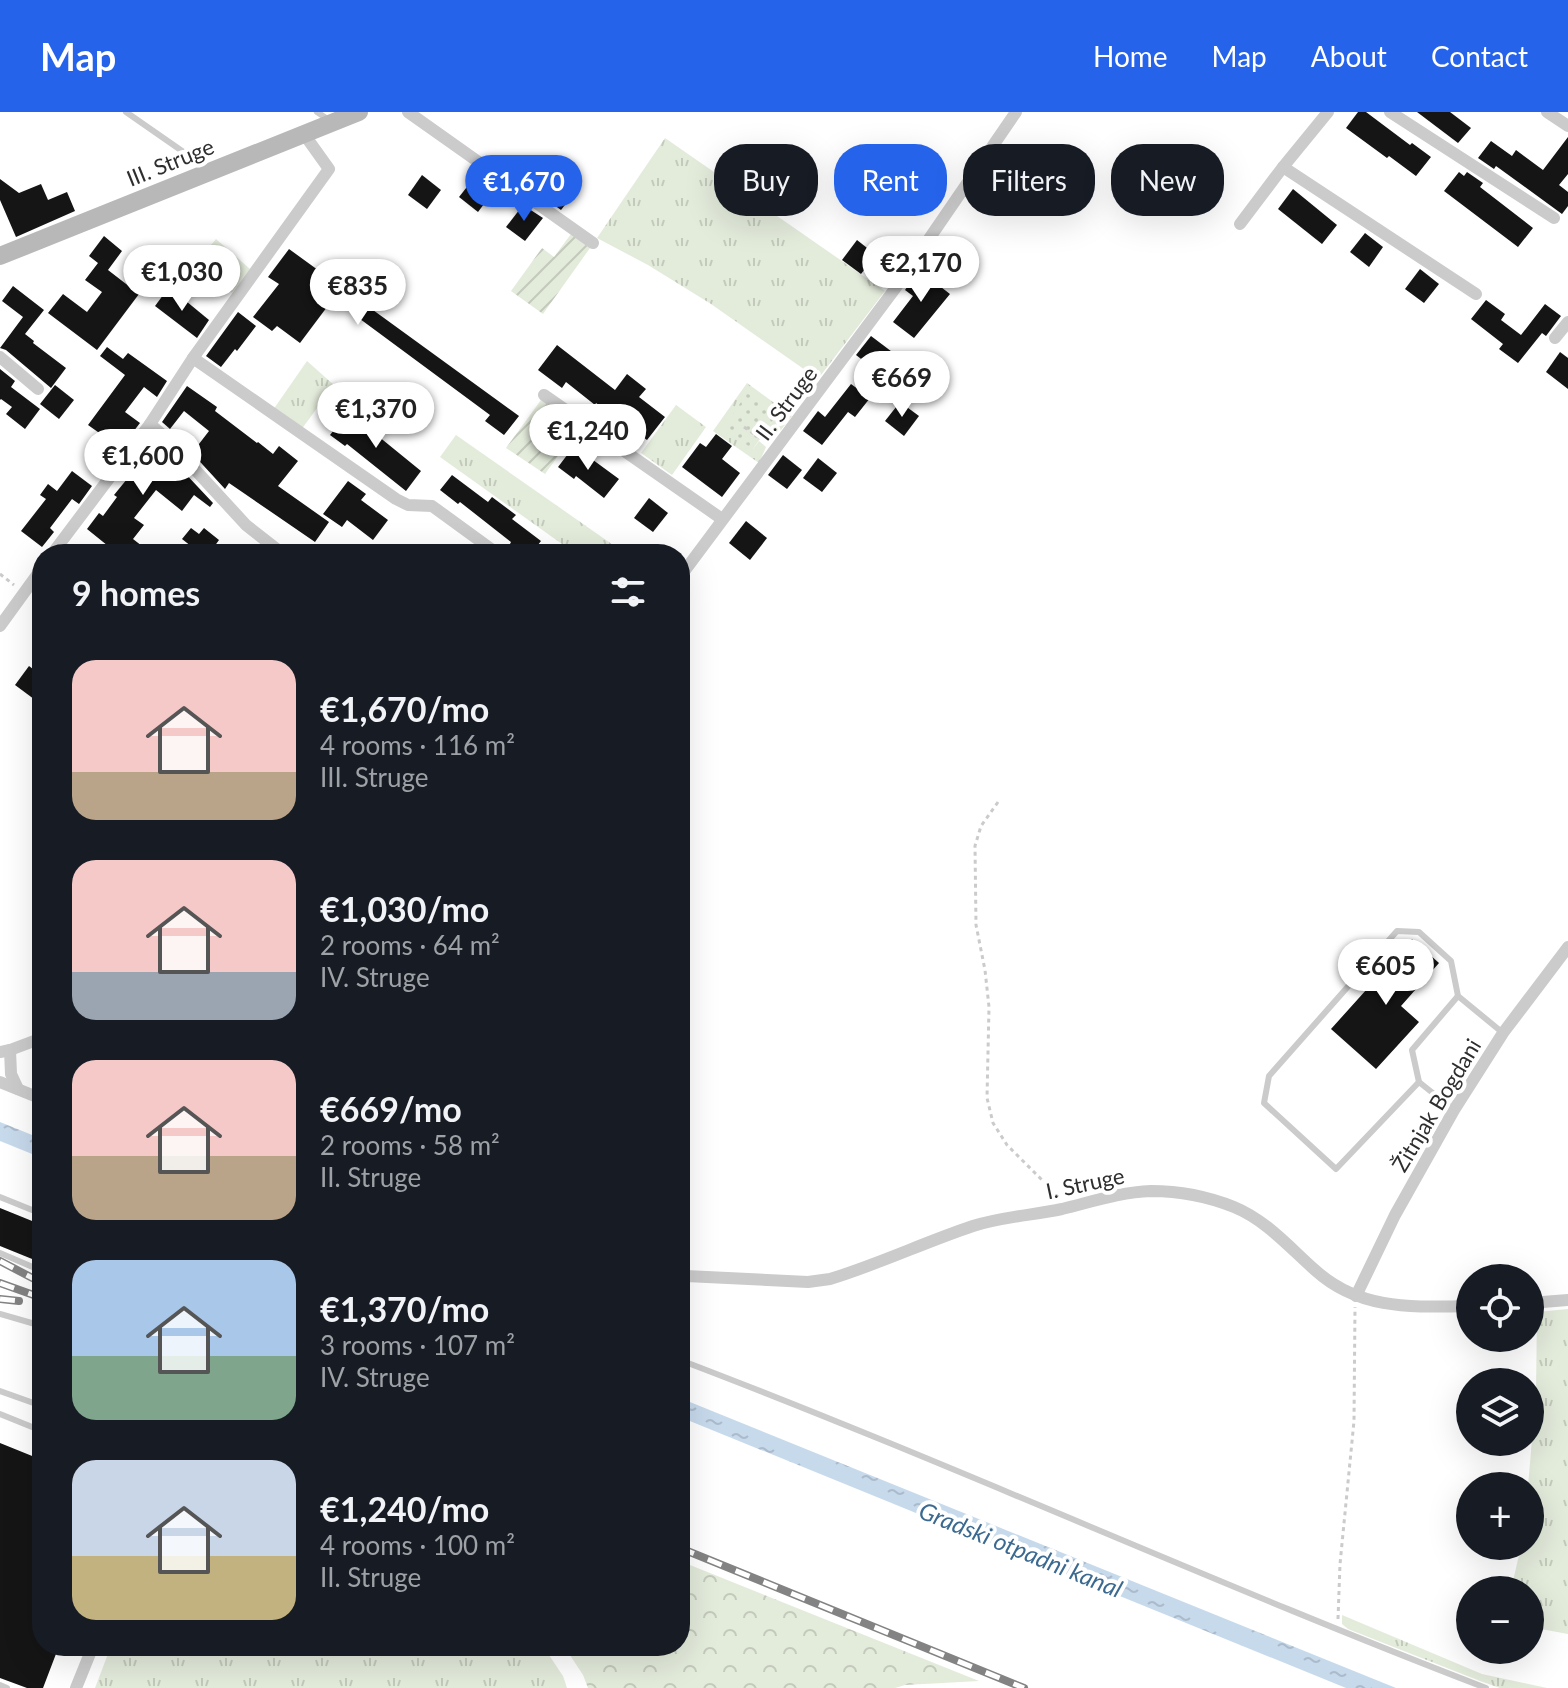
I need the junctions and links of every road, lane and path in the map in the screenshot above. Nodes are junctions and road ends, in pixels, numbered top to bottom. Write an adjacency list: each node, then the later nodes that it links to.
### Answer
1 (126, 112): 12 (lane)
2 (359, 112): 8 (street, III. Struge)
3 (408, 112): 15 (street)
4 (1016, 112): 26 (street, II. Struge)
5 (1328, 112): 11 (street)
6 (1390, 112): 13 (street)
7 (1547, 112): 9 (street)
8 (325, 117): 10 (street, III. Struge)
9 (1568, 126)
10 (304, 134): 12 (street, III. Struge); 21 (street)
11 (1283, 167): 14 (street); 17 (street)
12 (211, 172): 16 (street, III. Struge)
13 (1554, 218)
14 (1240, 224)
15 (593, 243)
16 (0, 256)
17 (1476, 294)
18 (1568, 322): 19 (street)
19 (1555, 338)
20 (0, 357): 22 (street)
21 (193, 358): 24 (street); 30 (street)
22 (38, 389)
23 (544, 395): 27 (street)
24 (150, 424): 28 (street); 29 (street)
25 (744, 427): 26 (path)
26 (776, 449): 27 (street, II. Struge)
27 (722, 519): 31 (street, II. Struge)
28 (60, 544)
29 (270, 544)
30 (484, 544)
31 (690, 563)
32 (0, 574): 34 (path)
33 (32, 581): 34 (street)
34 (23, 592): 35 (street)
35 (0, 626)
36 (998, 802): 48 (path)
37 (1568, 947): 39 (street, Žitnjak Bogdani)
38 (1458, 996): 39 (lane); 43 (lane); 43 (lane)
39 (1503, 1033): 46 (street, Žitnjak Bogdani)
40 (32, 1042): 41 (street)
41 (5, 1051): 44 (street)
42 (0, 1082): 44 (street)
43 (1419, 1082): 46 (lane)
44 (18, 1089): 45 (street)
45 (32, 1095)
46 (1454, 1110): 53 (street, Žitnjak Bogdani)
47 (0, 1197): 49 (lane)
48 (1069, 1207): 52 (street, I. Struge); 53 (street, I. Struge)
49 (32, 1210)
50 (0, 1253): 51 (lane)
51 (32, 1267)
52 (690, 1275)
53 (1356, 1296): 56 (street, I. Struge); 64 (path)
54 (1568, 1300): 55 (street)
55 (1544, 1302)
56 (1456, 1306)
57 (0, 1314): 58 (lane)
58 (32, 1323)
59 (690, 1364): 64 (lane)
60 (0, 1391): 61 (lane)
61 (32, 1402)
62 (0, 1414): 63 (lane)
63 (32, 1427)
64 (1338, 1630): 69 (lane)
65 (89, 1656): 68 (street)
66 (0, 1685): 67 (lane)
67 (7, 1688)
68 (76, 1688)
69 (1486, 1688)

